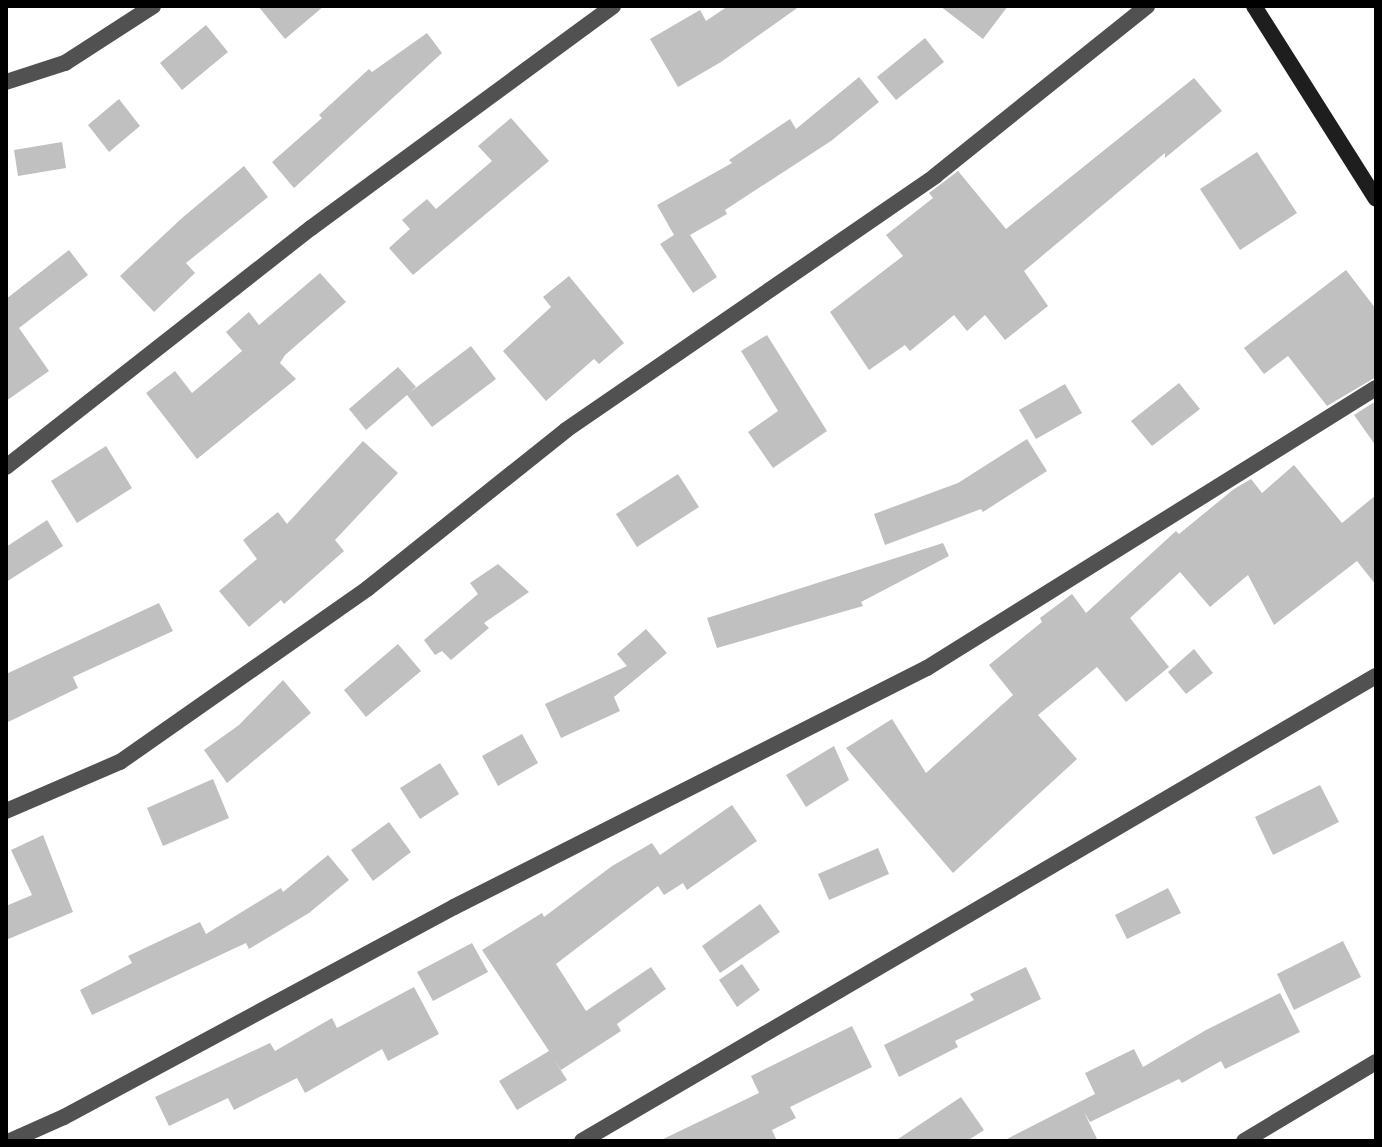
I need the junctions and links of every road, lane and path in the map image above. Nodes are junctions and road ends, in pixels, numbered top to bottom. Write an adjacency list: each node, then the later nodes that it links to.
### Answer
1 (153, 6): 5 (street)
2 (613, 6): 8 (street)
3 (1147, 6): 10 (street)
4 (1254, 6): 6 (street)
5 (6, 82)
6 (1376, 199)
7 (1376, 388): 12 (street)
8 (6, 467)
9 (1376, 676): 13 (street)
10 (6, 811)
11 (1376, 1062): 14 (street)
12 (10, 1141)
13 (582, 1141)
14 (1244, 1141)

